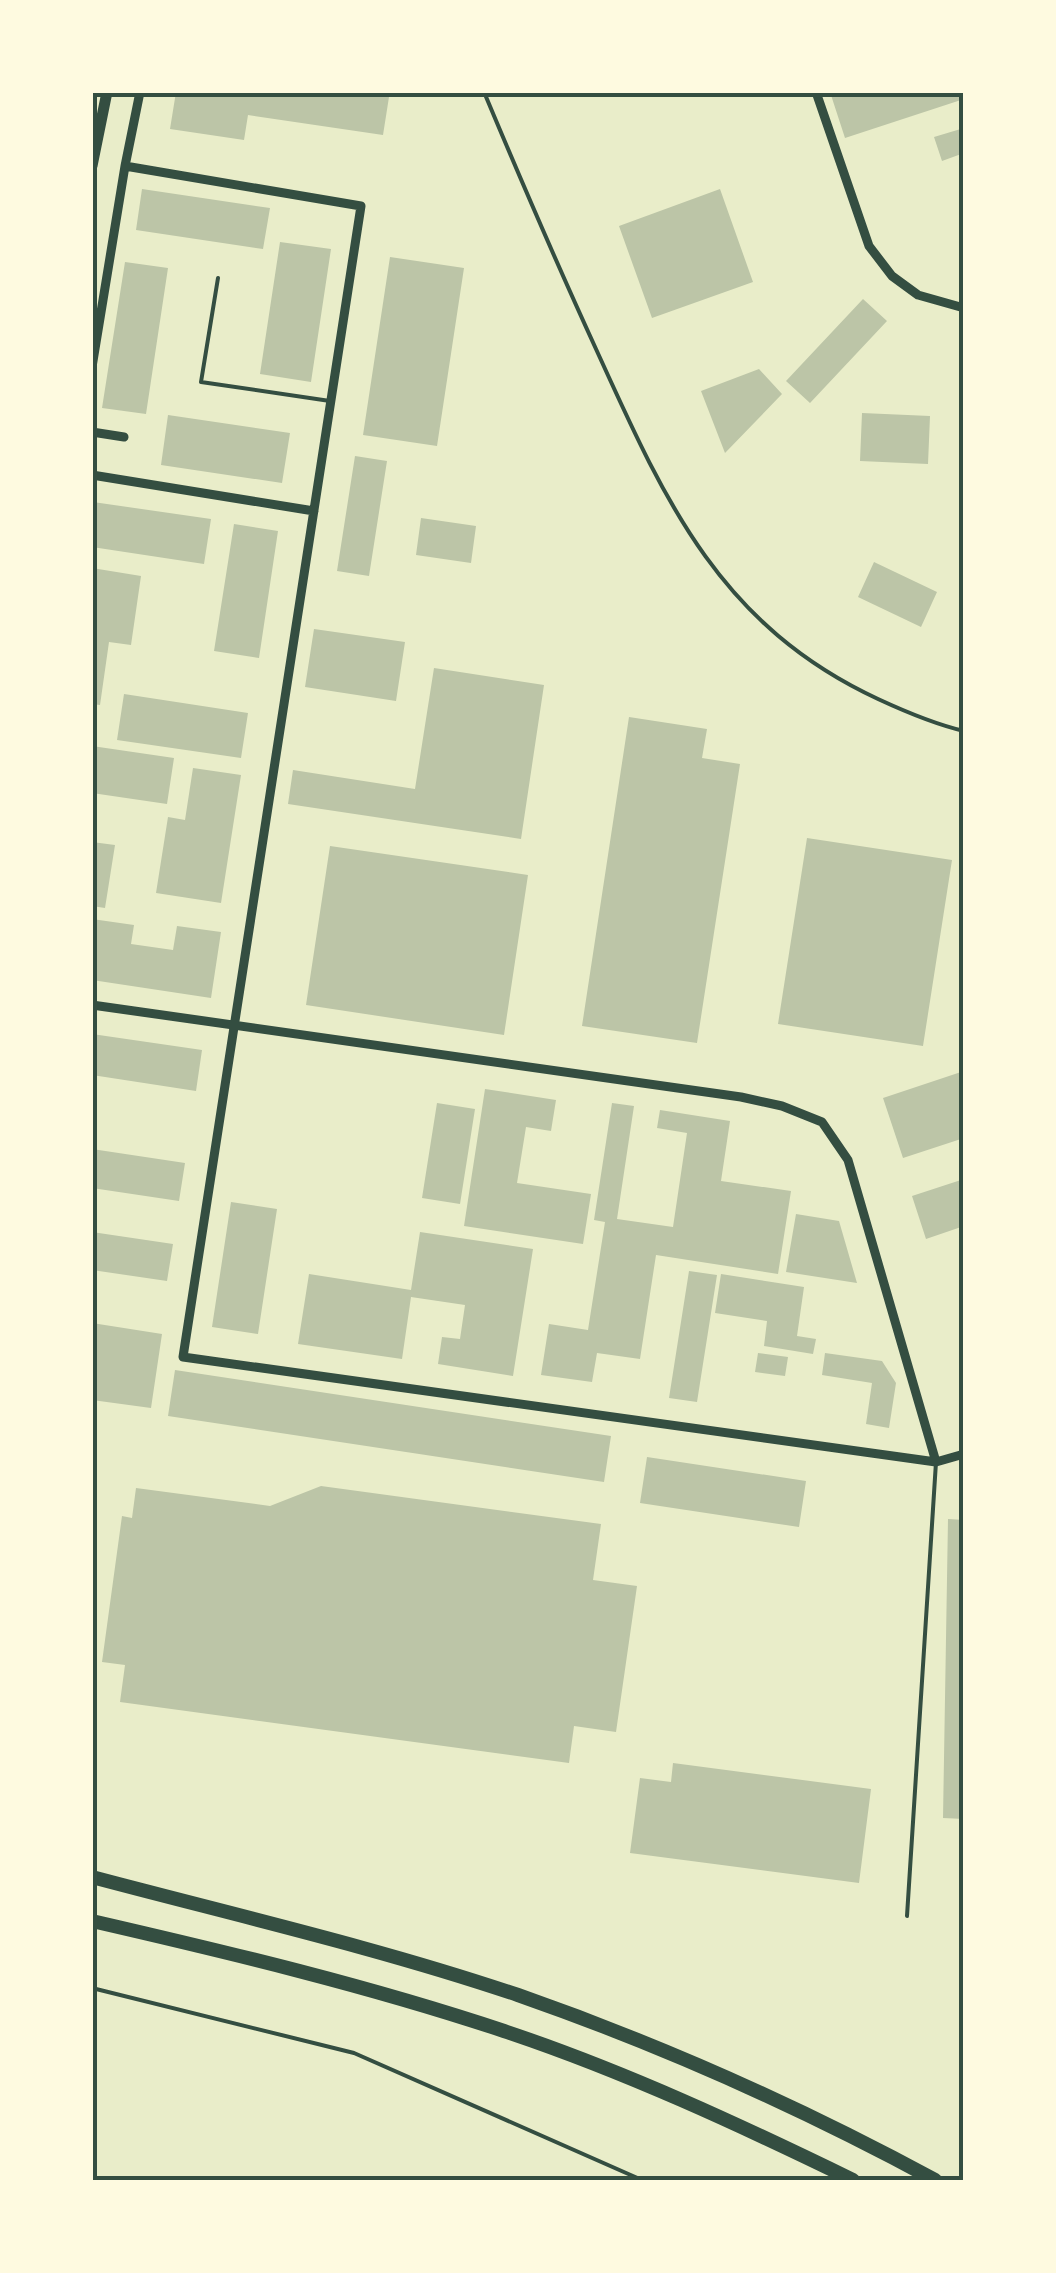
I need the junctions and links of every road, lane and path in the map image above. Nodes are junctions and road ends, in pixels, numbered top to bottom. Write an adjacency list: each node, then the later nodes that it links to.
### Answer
1 (107, 92): 5 (street)
2 (140, 92): 6 (street)
3 (484, 92): 15 (path)
4 (816, 92): 8 (street)
5 (92, 166)
6 (125, 166): 9 (street); 10 (street)
7 (218, 278): 10 (lane)
8 (964, 308)
9 (92, 367)
10 (331, 402): 14 (street)
11 (92, 432): 12 (street)
12 (124, 437)
13 (92, 475): 14 (street)
14 (314, 512): 17 (street)
15 (964, 730)
16 (92, 1005): 17 (street)
17 (234, 1025): 19 (street); 19 (street)
18 (964, 1454): 19 (street)
19 (936, 1462): 21 (lane)
20 (92, 1878): 26 (highway)
21 (908, 1916)
22 (92, 1922): 25 (highway)
23 (92, 1988): 24 (path)
24 (642, 2180)
25 (853, 2180)
26 (935, 2180)

